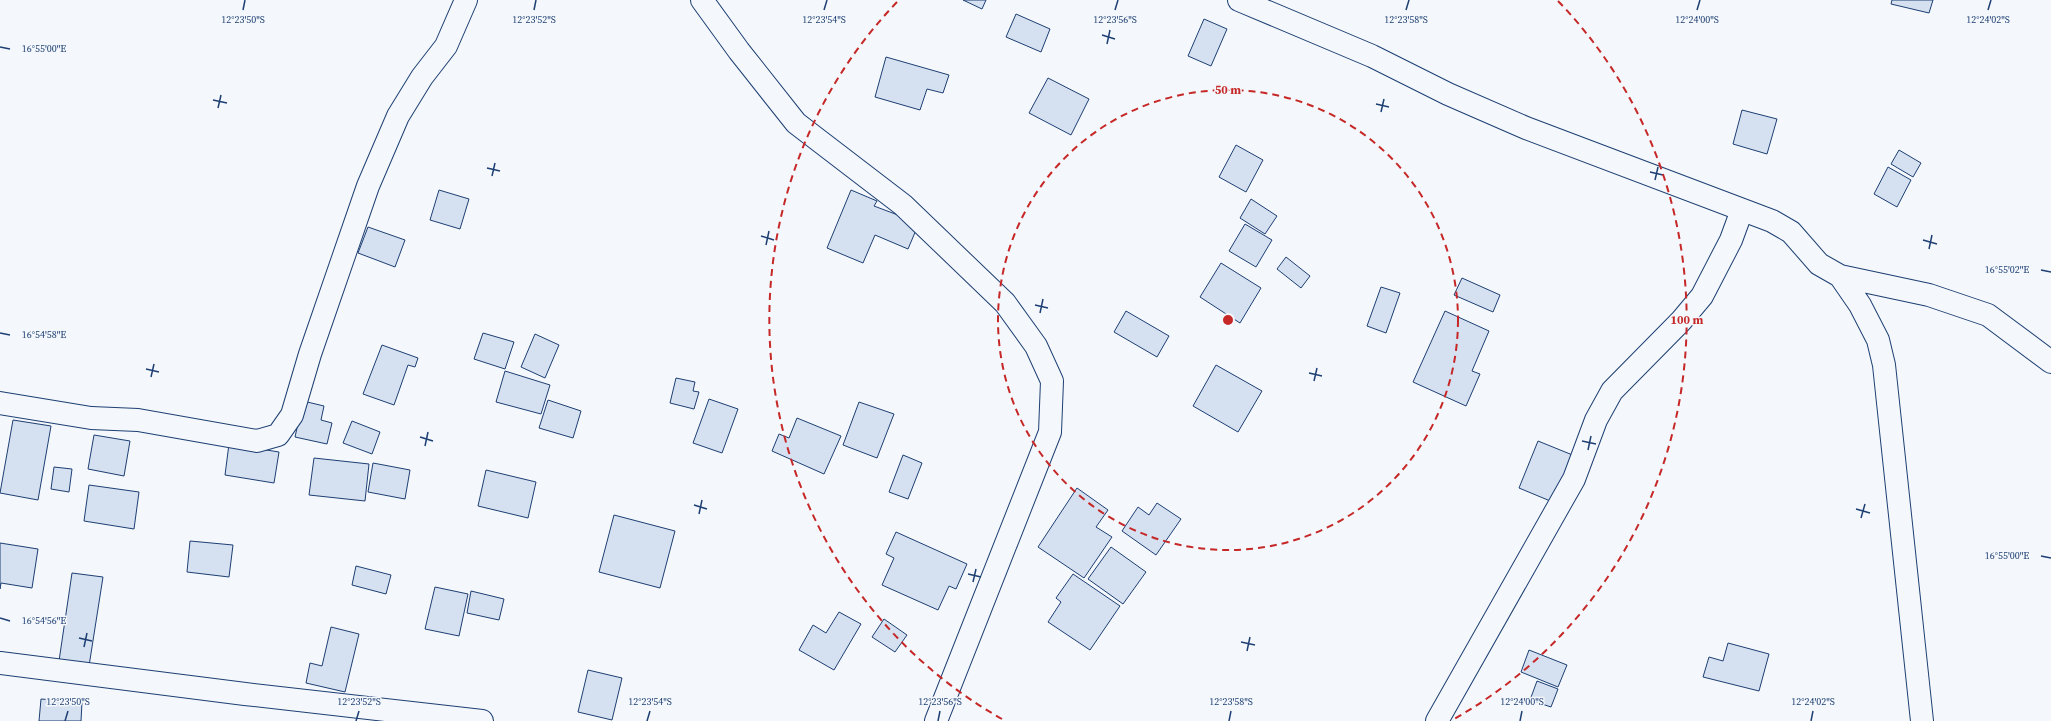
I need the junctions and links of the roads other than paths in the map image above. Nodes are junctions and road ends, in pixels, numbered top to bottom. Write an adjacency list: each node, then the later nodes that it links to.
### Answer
1 (466, 0): 7 (street)
2 (702, 0): 10 (street)
3 (1239, 0): 4 (street)
4 (1742, 210): 5 (street); 11 (street)
5 (1840, 276): 6 (street); 12 (street)
6 (2051, 362)
7 (0, 403)
8 (0, 662): 9 (street)
9 (482, 721)
10 (936, 721)
11 (1437, 721)
12 (1922, 721)

